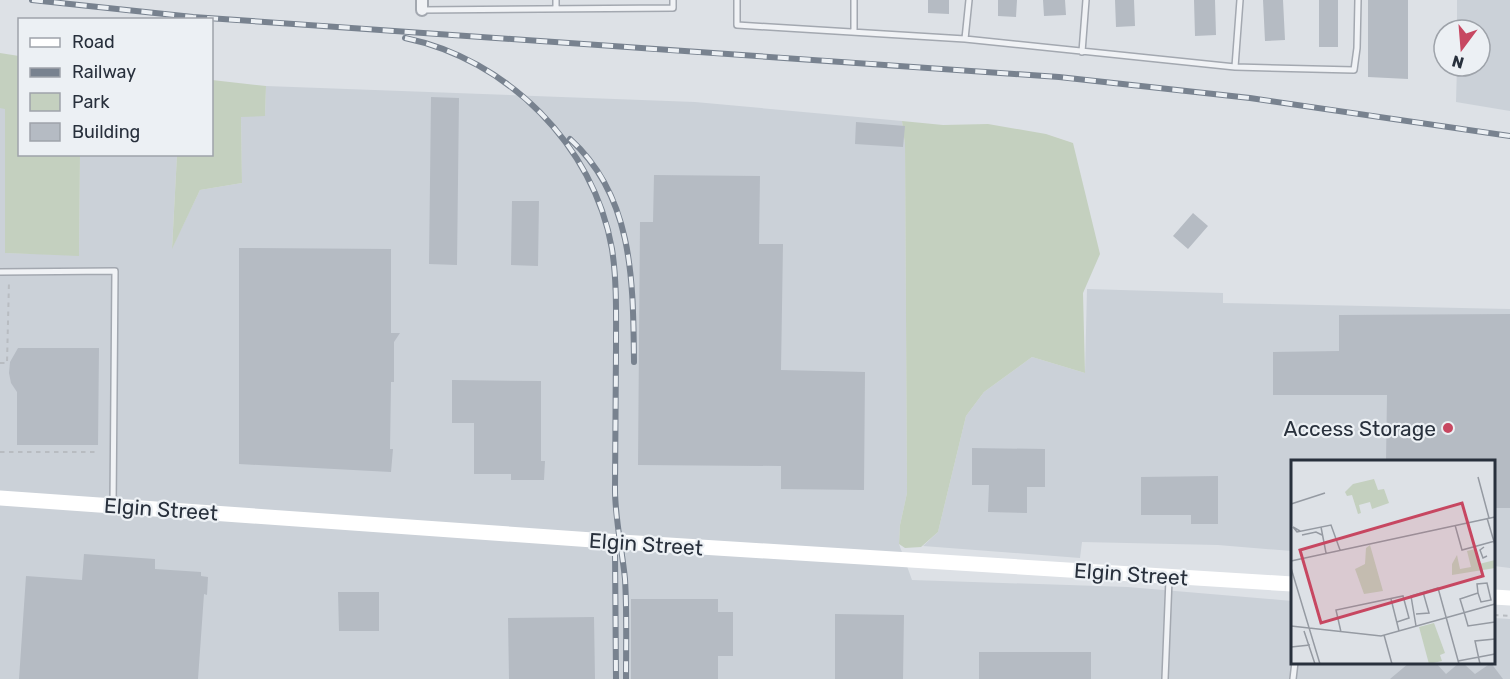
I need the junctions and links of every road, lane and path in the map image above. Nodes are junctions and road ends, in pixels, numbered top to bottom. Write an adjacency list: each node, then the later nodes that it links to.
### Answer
1 (556, 0): 10 (lane)
2 (673, 0): 10 (lane)
3 (737, 0): 11 (lane)
4 (854, 0): 11 (lane)
5 (969, 0): 12 (lane)
6 (1086, 0): 13 (lane)
7 (1240, 0): 14 (lane)
8 (1358, 0): 14 (lane)
9 (422, 5): 10 (lane)
10 (556, 9)
11 (854, 32): 12 (lane)
12 (965, 39): 13 (lane)
13 (1082, 52): 14 (lane)
14 (1235, 67)
15 (0, 272): 16 (lane)
16 (9, 272): 17 (path); 21 (lane)
17 (0, 363)
18 (0, 452): 19 (path)
19 (99, 452)
20 (0, 498): 21 (main road, Elgin Street)
21 (113, 506): 22 (main road, Elgin Street)
22 (1169, 577): 23 (main road, Elgin Street); 29 (lane)
23 (1291, 584)
24 (1495, 597): 25 (main road)
25 (1510, 598)
26 (1495, 615): 27 (path)
27 (1510, 616)
28 (1295, 664): 30 (lane)
29 (1165, 679)
30 (1293, 679)

